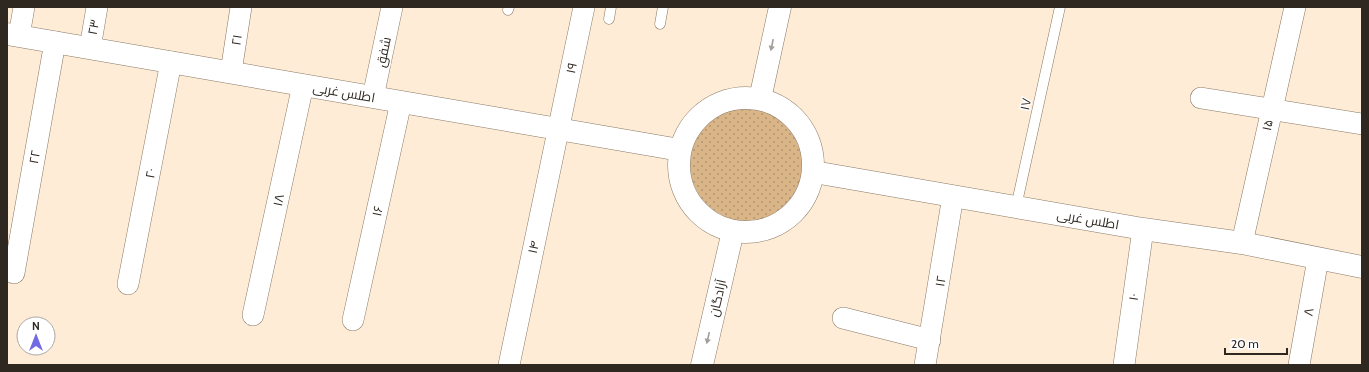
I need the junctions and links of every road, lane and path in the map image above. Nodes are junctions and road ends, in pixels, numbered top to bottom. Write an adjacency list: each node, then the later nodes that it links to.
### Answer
1 (24, 7): 13 (street)
2 (97, 7): 15 (street, ۲۳)
3 (241, 7): 17 (street, ۲۱)
4 (392, 7): 19 (street, شفق)
5 (584, 7): 25 (street, ۱۹)
6 (611, 7): 11 (lane)
7 (663, 7): 12 (lane)
8 (780, 7): 21 (street, one-way to 21)
9 (1060, 7): 29 (lane, ۱۷)
10 (1295, 7): 23 (street, ۱۵)
11 (609, 19)
12 (660, 24)
13 (13, 35): 14 (street, اطلس غربی)
14 (55, 42): 15 (street, اطلس غربی); 35 (street, ۲۲)
15 (90, 48): 16 (street, اطلس غربی)
16 (171, 62): 17 (street, اطلس غربی); 36 (street, ۲۰)
17 (232, 72): 18 (street, اطلس غربی)
18 (303, 85): 19 (street, اطلس غربی); 37 (street, ۱۸)
19 (373, 97): 22 (street, اطلس غربی)
20 (1201, 98): 23 (street)
21 (760, 99): 26 (street); 27 (street)
22 (401, 102): 25 (street, اطلس غربی); 39 (street, ۱۶)
23 (1271, 109): 24 (street); 32 (street, ۱۵)
24 (1362, 124)
25 (558, 129): 26 (street, اطلس غربی); 41 (street, ۱۴)
26 (680, 150): 31 (street)
27 (814, 172): 28 (street, اطلس غربی); 31 (street)
28 (953, 196): 29 (street, اطلس غربی); 40 (street, ۱۲)
29 (1016, 207): 30 (street, اطلس غربی)
30 (1143, 229): 32 (street, اطلس غربی); 44 (street, ۱۰)
31 (733, 232): 42 (street, آزادگان, one-way to 42)
32 (1242, 243): 33 (street, اطلس غربی)
33 (1318, 259): 34 (street, اطلس غربی); 45 (street, ۸)
34 (1362, 267)
35 (14, 273)
36 (128, 284)
37 (253, 315)
38 (843, 318): 40 (street)
39 (353, 320)
40 (930, 340): 43 (street, ۱۲)
41 (509, 365)
42 (702, 365)
43 (925, 365)
44 (1124, 365)
45 (1299, 365)

